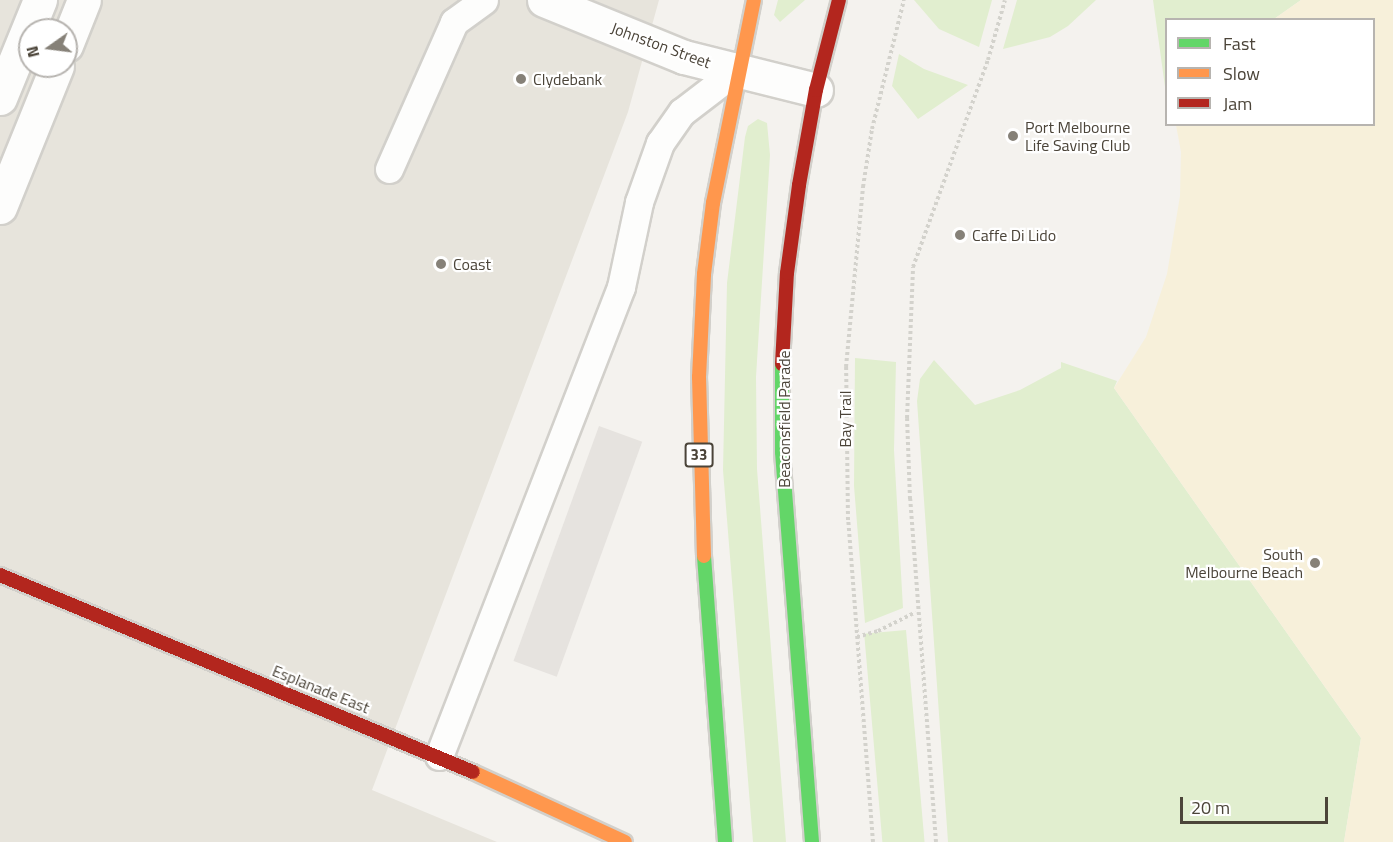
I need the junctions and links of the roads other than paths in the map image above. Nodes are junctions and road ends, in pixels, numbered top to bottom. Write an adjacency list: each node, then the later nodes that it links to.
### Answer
1 (40, 0): 11 (street)
2 (84, 0): 7 (street)
3 (484, 0): 12 (lane)
4 (544, 0): 8 (street, Johnston Street)
5 (754, 0): 8 (main road, 33)
6 (839, 0): 10 (main road, Beaconsfield Parade)
7 (77, 18)
8 (737, 70): 10 (street, Johnston Street); 15 (lane); 17 (main road, 33)
9 (52, 78): 13 (street)
10 (816, 90): 18 (main road, Beaconsfield Parade)
11 (0, 98)
12 (389, 169)
13 (0, 207)
14 (0, 575): 15 (main road, Esplanade East)
15 (438, 756): 16 (main road, Esplanade East)
16 (625, 842)
17 (725, 842)
18 (812, 842)

